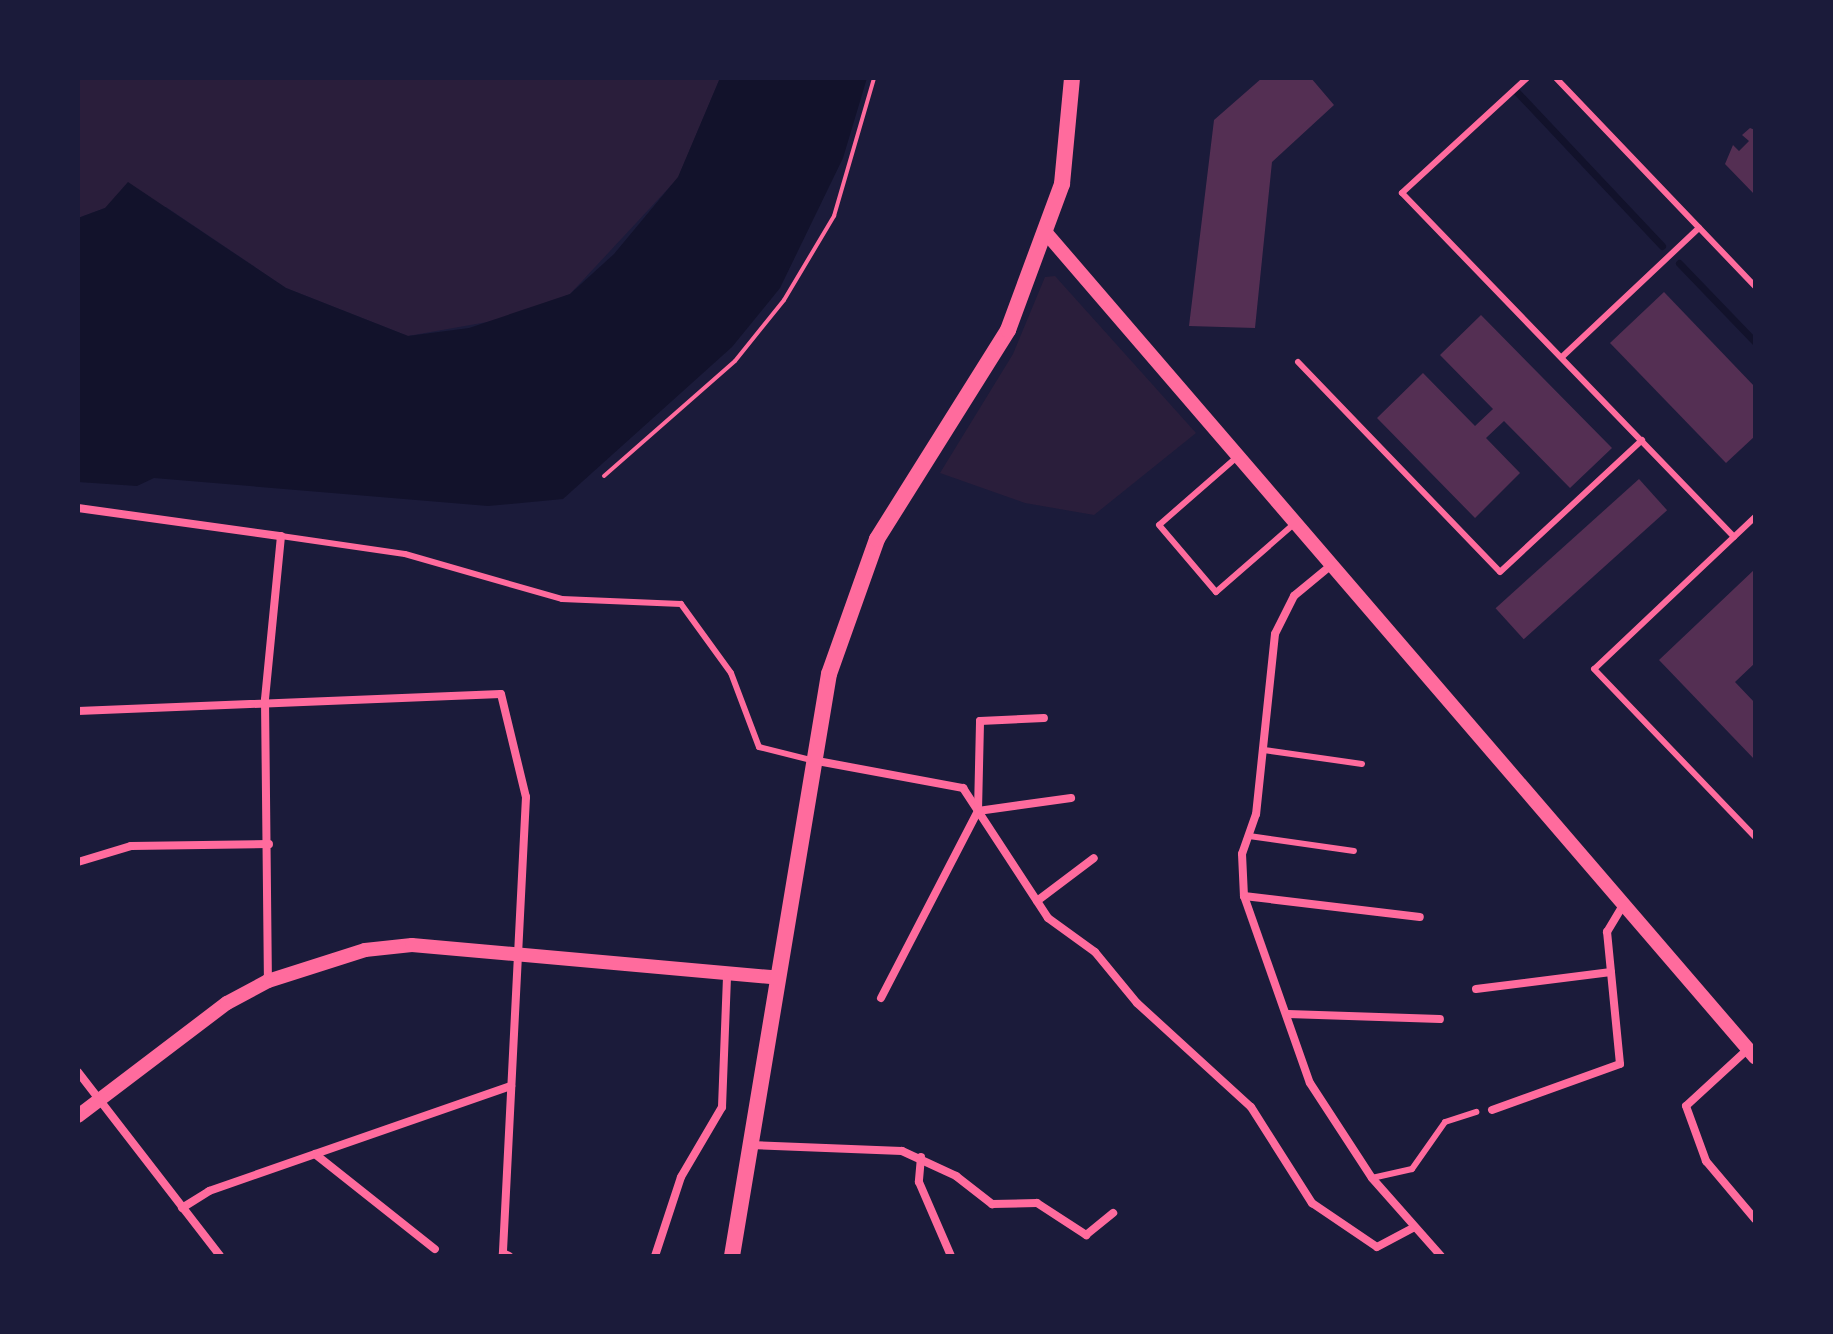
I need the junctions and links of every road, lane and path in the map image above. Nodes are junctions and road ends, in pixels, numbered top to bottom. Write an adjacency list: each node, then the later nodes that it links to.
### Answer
1 (874, 78): 12 (path)
2 (1072, 78): 6 (main road)
3 (1527, 78): 8 (lane)
4 (1556, 78): 5 (lane)
5 (1699, 228): 7 (lane); 8 (lane)
6 (1047, 234): 11 (street); 23 (main road)
7 (1755, 286)
8 (1563, 356): 10 (lane)
9 (1298, 362): 10 (lane)
10 (1642, 440): 17 (lane)
11 (1237, 457): 15 (street); 15 (lane)
12 (604, 476)
13 (78, 508): 16 (street)
14 (1755, 517): 17 (lane)
15 (1294, 524): 18 (street)
16 (281, 536): 19 (street); 23 (lane)
17 (1734, 537): 28 (lane)
18 (1329, 567): 22 (street); 35 (street)
19 (265, 700): 20 (street); 29 (street); 37 (street)
20 (78, 711)
21 (1044, 718): 26 (street)
22 (1264, 750): 24 (lane); 27 (street)
23 (811, 760): 26 (street); 40 (main road)
24 (1362, 764)
25 (1071, 798): 26 (street)
26 (978, 811): 34 (street); 43 (street)
27 (1249, 836): 30 (lane); 33 (street)
28 (1755, 837)
29 (269, 844): 32 (street); 41 (street)
30 (1354, 851)
31 (1094, 858): 34 (street)
32 (78, 862)
33 (1244, 896): 36 (street); 44 (street)
34 (1037, 901): 60 (street)
35 (1623, 905): 38 (street); 46 (street)
36 (1420, 917)
37 (518, 952): 39 (street); 41 (street); 48 (street)
38 (1611, 972): 42 (street); 50 (street)
39 (727, 976): 40 (street); 64 (street)
40 (774, 977): 53 (main road)
41 (268, 981): 49 (street)
42 (1476, 989)
43 (881, 998)
44 (1288, 1014): 45 (street); 56 (street)
45 (1440, 1019)
46 (1752, 1053): 59 (street)
47 (78, 1072): 49 (street)
48 (511, 1086): 54 (street); 63 (street)
49 (99, 1099): 52 (street); 57 (street)
50 (1492, 1110)
51 (1476, 1112): 56 (lane)
52 (78, 1116)
53 (749, 1145): 55 (street); 65 (main road)
54 (315, 1154): 57 (street); 61 (street)
55 (921, 1157): 58 (street); 66 (street)
56 (1372, 1178): 60 (street)
57 (182, 1208): 62 (street)
58 (1113, 1213)
59 (1755, 1219)
60 (1412, 1228): 67 (street)
61 (435, 1249)
62 (220, 1256)
63 (509, 1256)
64 (655, 1256)
65 (732, 1256)
66 (951, 1256)
67 (1441, 1256)

